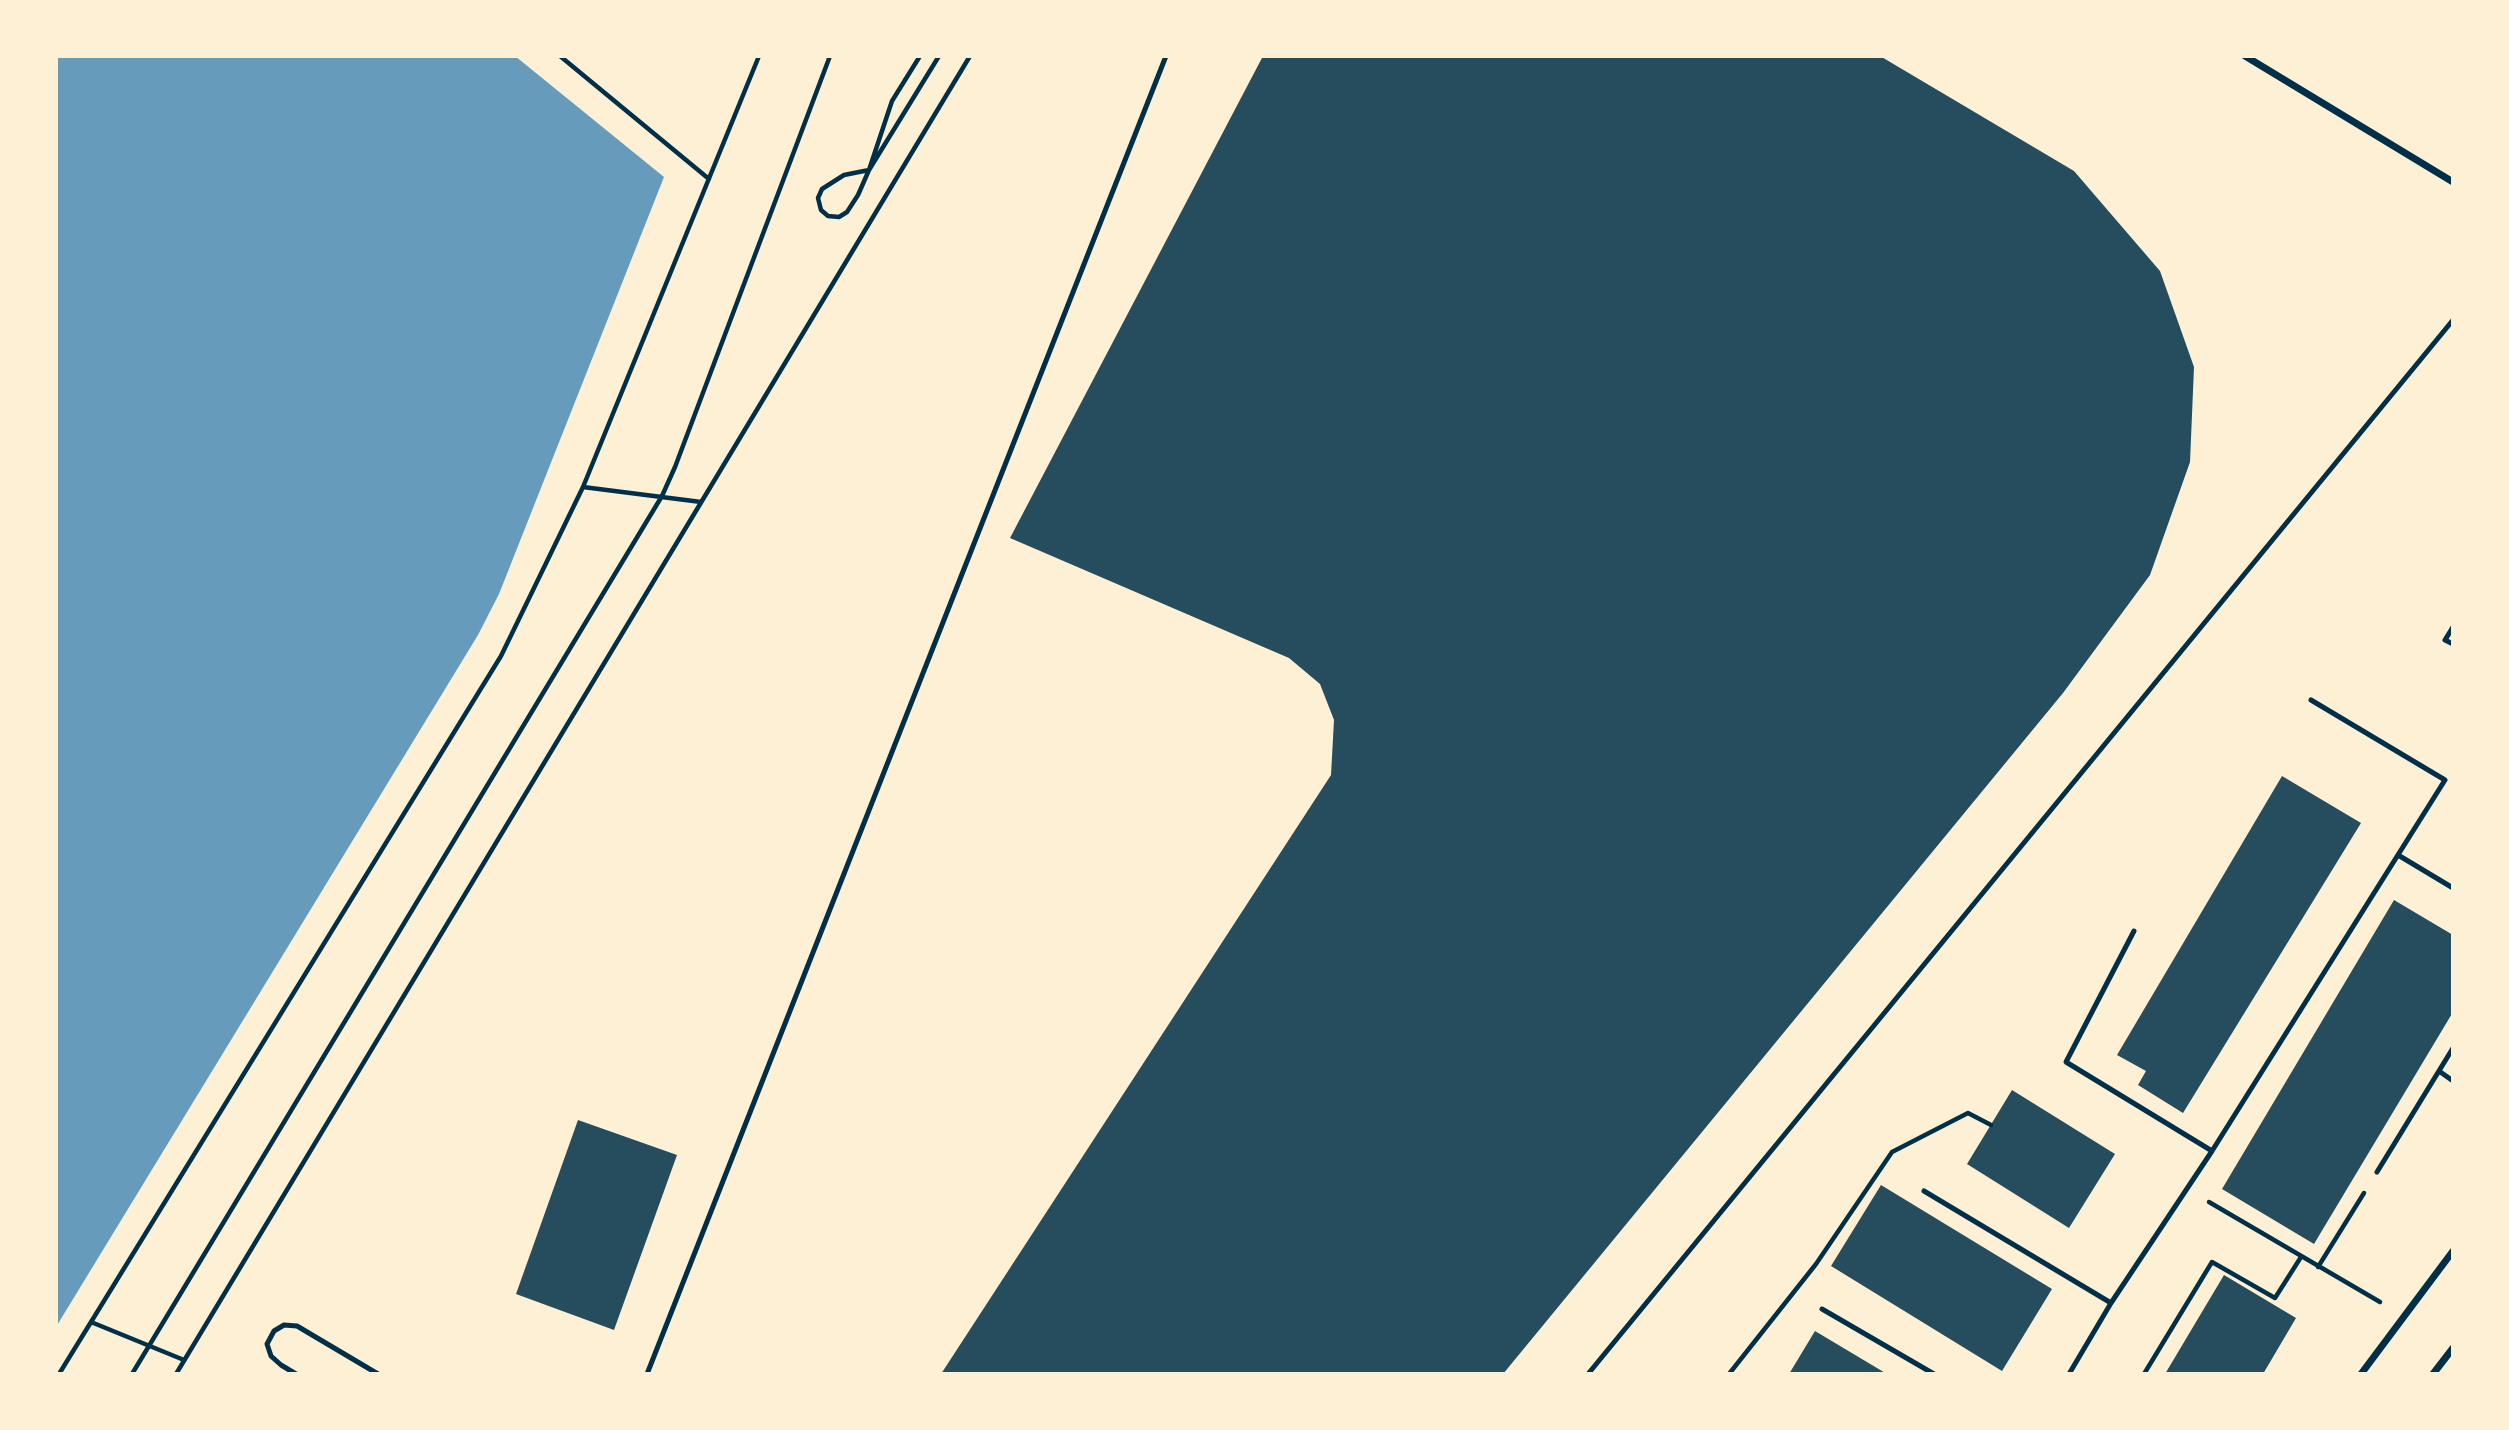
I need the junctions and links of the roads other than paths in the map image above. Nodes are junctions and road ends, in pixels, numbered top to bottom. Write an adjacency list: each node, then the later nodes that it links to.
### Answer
1 (1166, 56): 23 (lane)
2 (2245, 56): 3 (street)
3 (2453, 182)
4 (2453, 320): 24 (lane)
5 (2453, 627): 6 (lane)
6 (2453, 645)
7 (2311, 700): 8 (lane)
8 (2398, 855): 9 (lane); 14 (lane)
9 (2453, 888)
10 (2134, 931): 14 (lane)
11 (2453, 1048): 12 (lane)
12 (2439, 1071): 13 (lane); 15 (lane)
13 (2453, 1081)
14 (2212, 1151): 18 (lane)
15 (2377, 1172)
16 (1924, 1191): 18 (lane)
17 (2453, 1251): 27 (street)
18 (2111, 1303): 26 (lane)
19 (1822, 1309): 25 (lane)
20 (2453, 1348): 28 (street)
21 (296, 1374): 22 (lane)
22 (378, 1374)
23 (647, 1374)
24 (1588, 1374)
25 (1934, 1374)
26 (2069, 1374)
27 (2361, 1374)
28 (2433, 1374)

